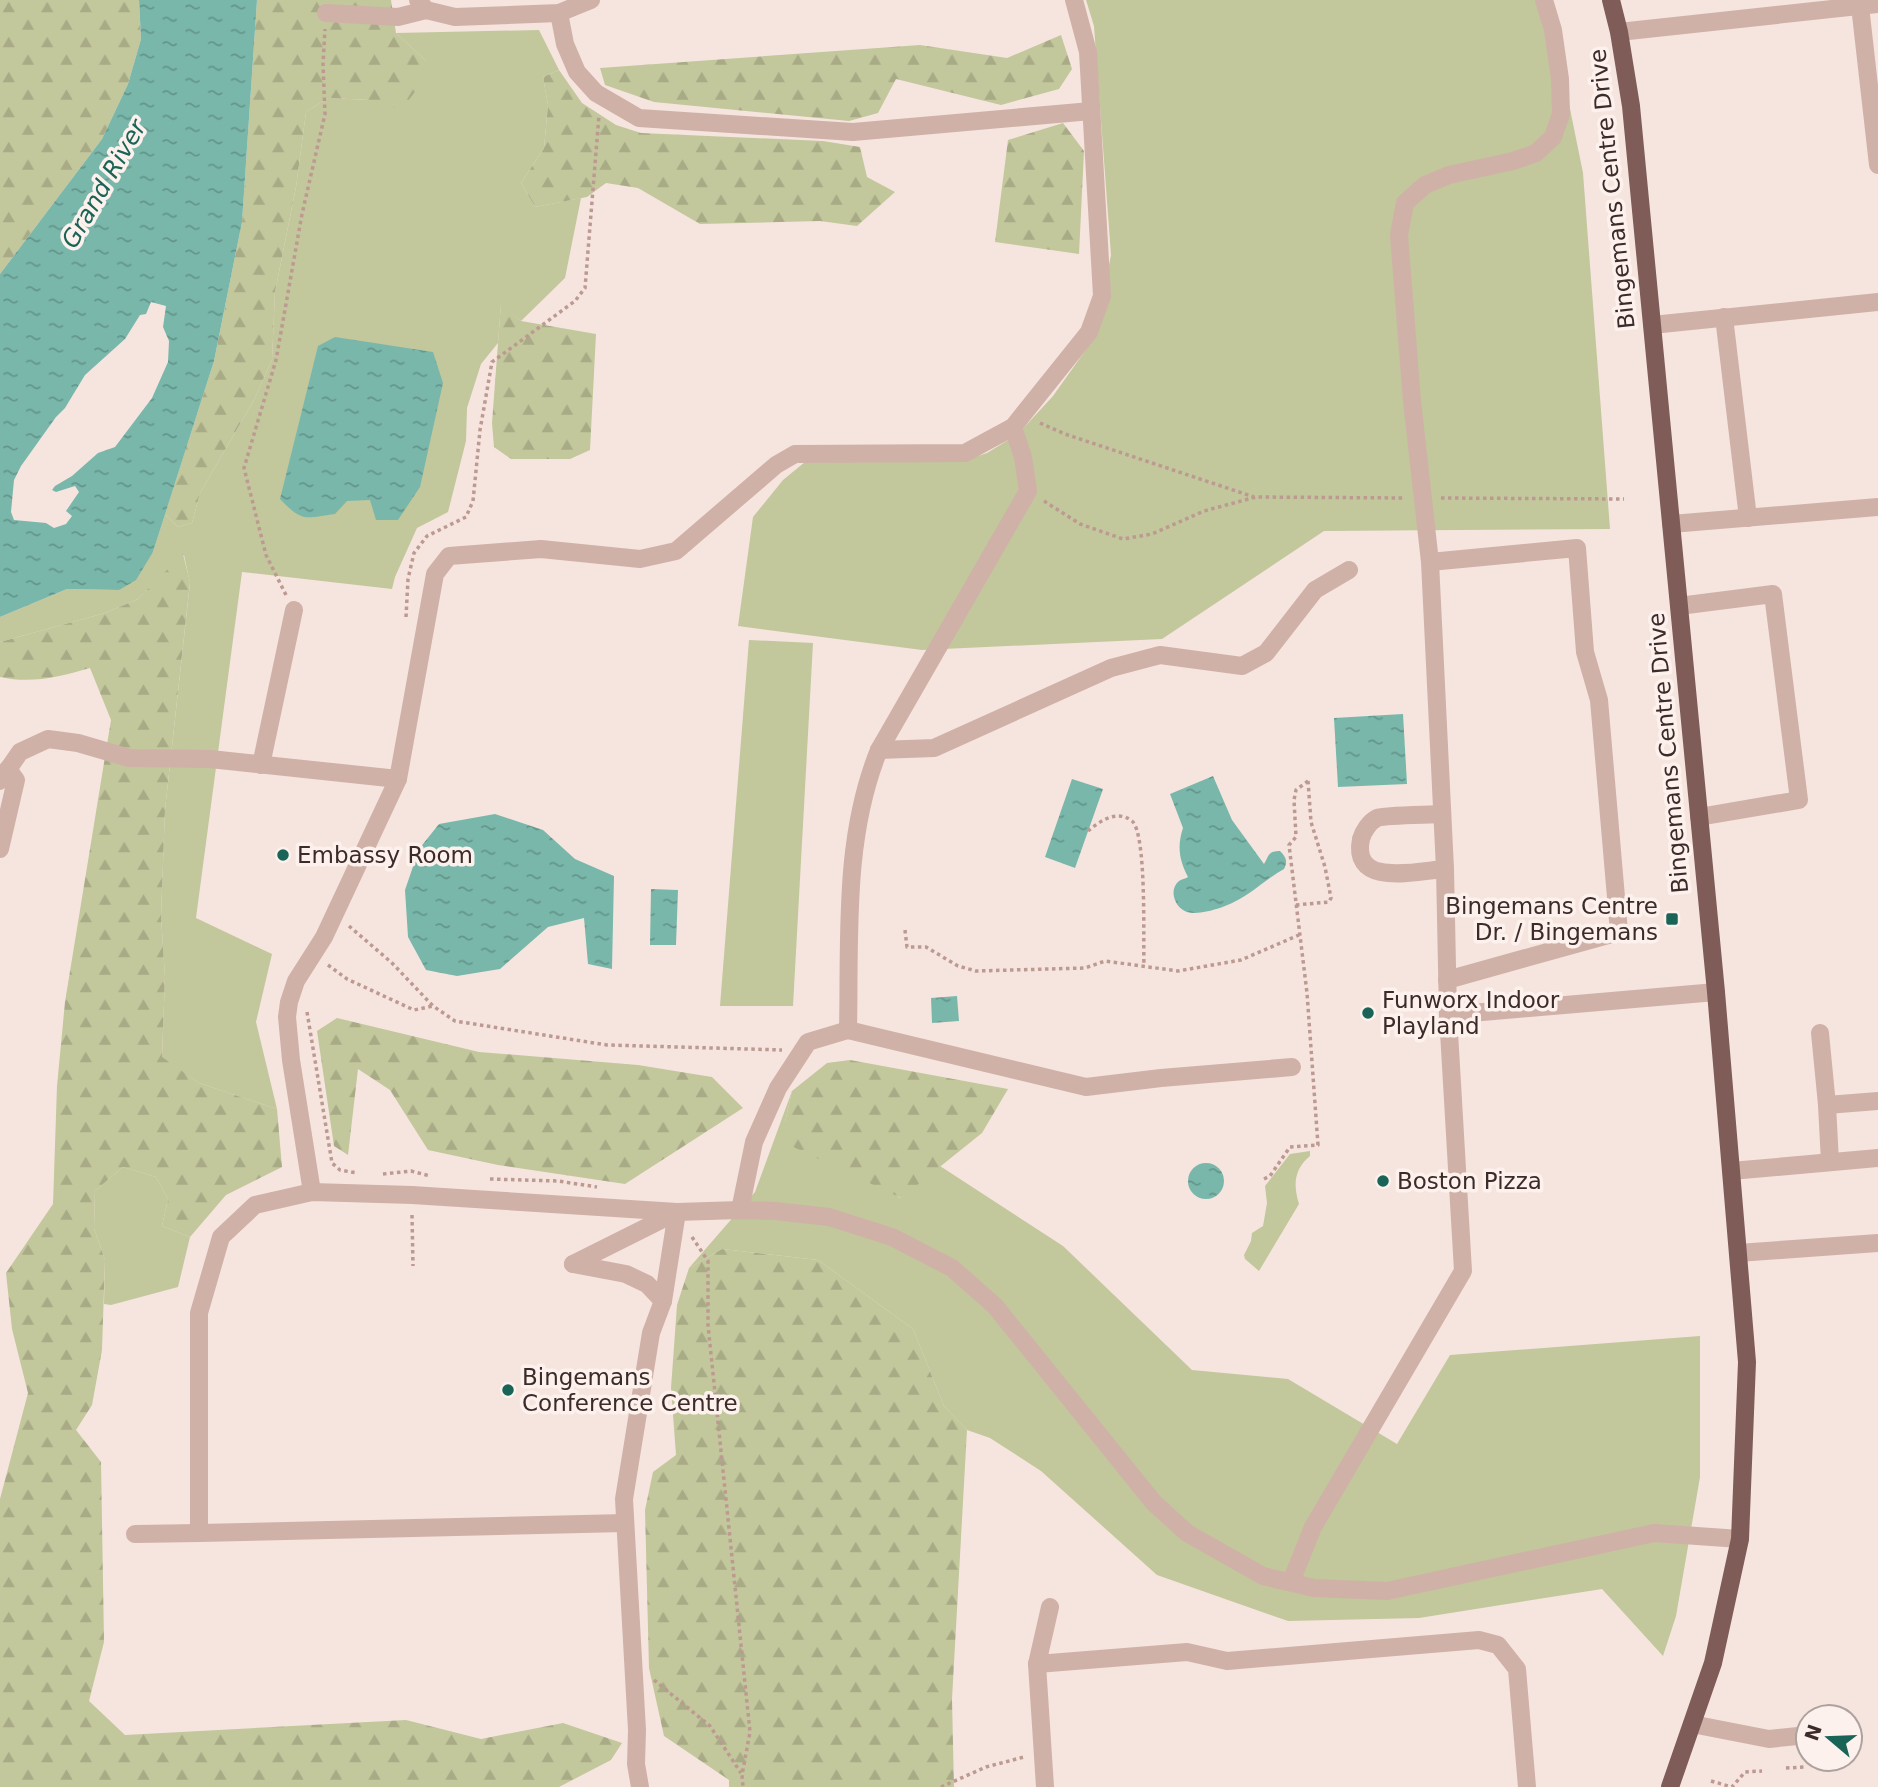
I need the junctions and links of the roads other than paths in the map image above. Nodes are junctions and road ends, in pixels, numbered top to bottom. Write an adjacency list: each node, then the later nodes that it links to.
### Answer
1 (591, 0): 8 (lane)
2 (1074, 0): 10 (lane)
3 (1544, 0): 19 (lane)
4 (1611, 0): 9 (main road, Bingemans Centre Drive)
5 (422, 5): 7 (lane); 8 (lane)
6 (1869, 6): 9 (lane); 11 (lane)
7 (326, 13)
8 (559, 13): 10 (lane)
9 (1619, 32): 14 (main road, Bingemans Centre Drive)
10 (1091, 111): 15 (lane)
11 (1878, 165)
12 (1878, 302): 13 (lane)
13 (1724, 317): 14 (lane); 17 (lane)
14 (1653, 325): 18 (main road, Bingemans Centre Drive)
15 (1017, 421): 23 (lane); 26 (lane)
16 (1878, 507): 17 (lane)
17 (1748, 518): 18 (lane)
18 (1671, 524): 21 (main road, Bingemans Centre Drive)
19 (1430, 562): 27 (lane); 31 (lane)
20 (1349, 570): 23 (lane)
21 (1679, 606): 28 (main road, Bingemans Centre Drive); 28 (lane)
22 (294, 610): 24 (lane)
23 (880, 750): 34 (lane)
24 (261, 765): 25 (lane); 26 (lane)
25 (4, 775): 29 (lane)
26 (398, 779): 42 (lane)
27 (1442, 814): 30 (lane); 30 (lane)
28 (1699, 817): 32 (main road, Bingemans Centre Drive)
29 (0, 849)
30 (1445, 869): 31 (lane)
31 (1447, 980): 33 (lane)
32 (1716, 992): 33 (lane); 41 (main road, Bingemans Centre Drive)
33 (1448, 1015): 52 (lane)
34 (848, 1030): 36 (lane); 43 (lane)
35 (1819, 1033): 38 (lane)
36 (1292, 1067)
37 (1878, 1101): 38 (lane)
38 (1827, 1105): 40 (lane)
39 (1878, 1158): 40 (lane)
40 (1830, 1163): 41 (lane)
41 (1731, 1171): 46 (main road, Bingemans Centre Drive)
42 (312, 1192): 44 (lane); 49 (lane)
43 (740, 1210): 44 (lane); 52 (lane)
44 (677, 1212): 47 (lane); 47 (lane)
45 (1878, 1243): 46 (lane)
46 (1738, 1253): 51 (main road, Bingemans Centre Drive)
47 (663, 1301): 48 (lane)
48 (625, 1523): 49 (lane); 57 (lane)
49 (199, 1533): 50 (lane)
50 (135, 1534)
51 (1740, 1539): 52 (lane); 55 (main road, Bingemans Centre Drive)
52 (1291, 1582)
53 (1050, 1608): 54 (lane)
54 (1037, 1664): 58 (lane); 59 (lane)
55 (1692, 1724): 56 (lane); 60 (main road, Bingemans Centre Drive)
56 (1794, 1736)
57 (640, 1787)
58 (1045, 1787)
59 (1527, 1787)
60 (1670, 1787)

